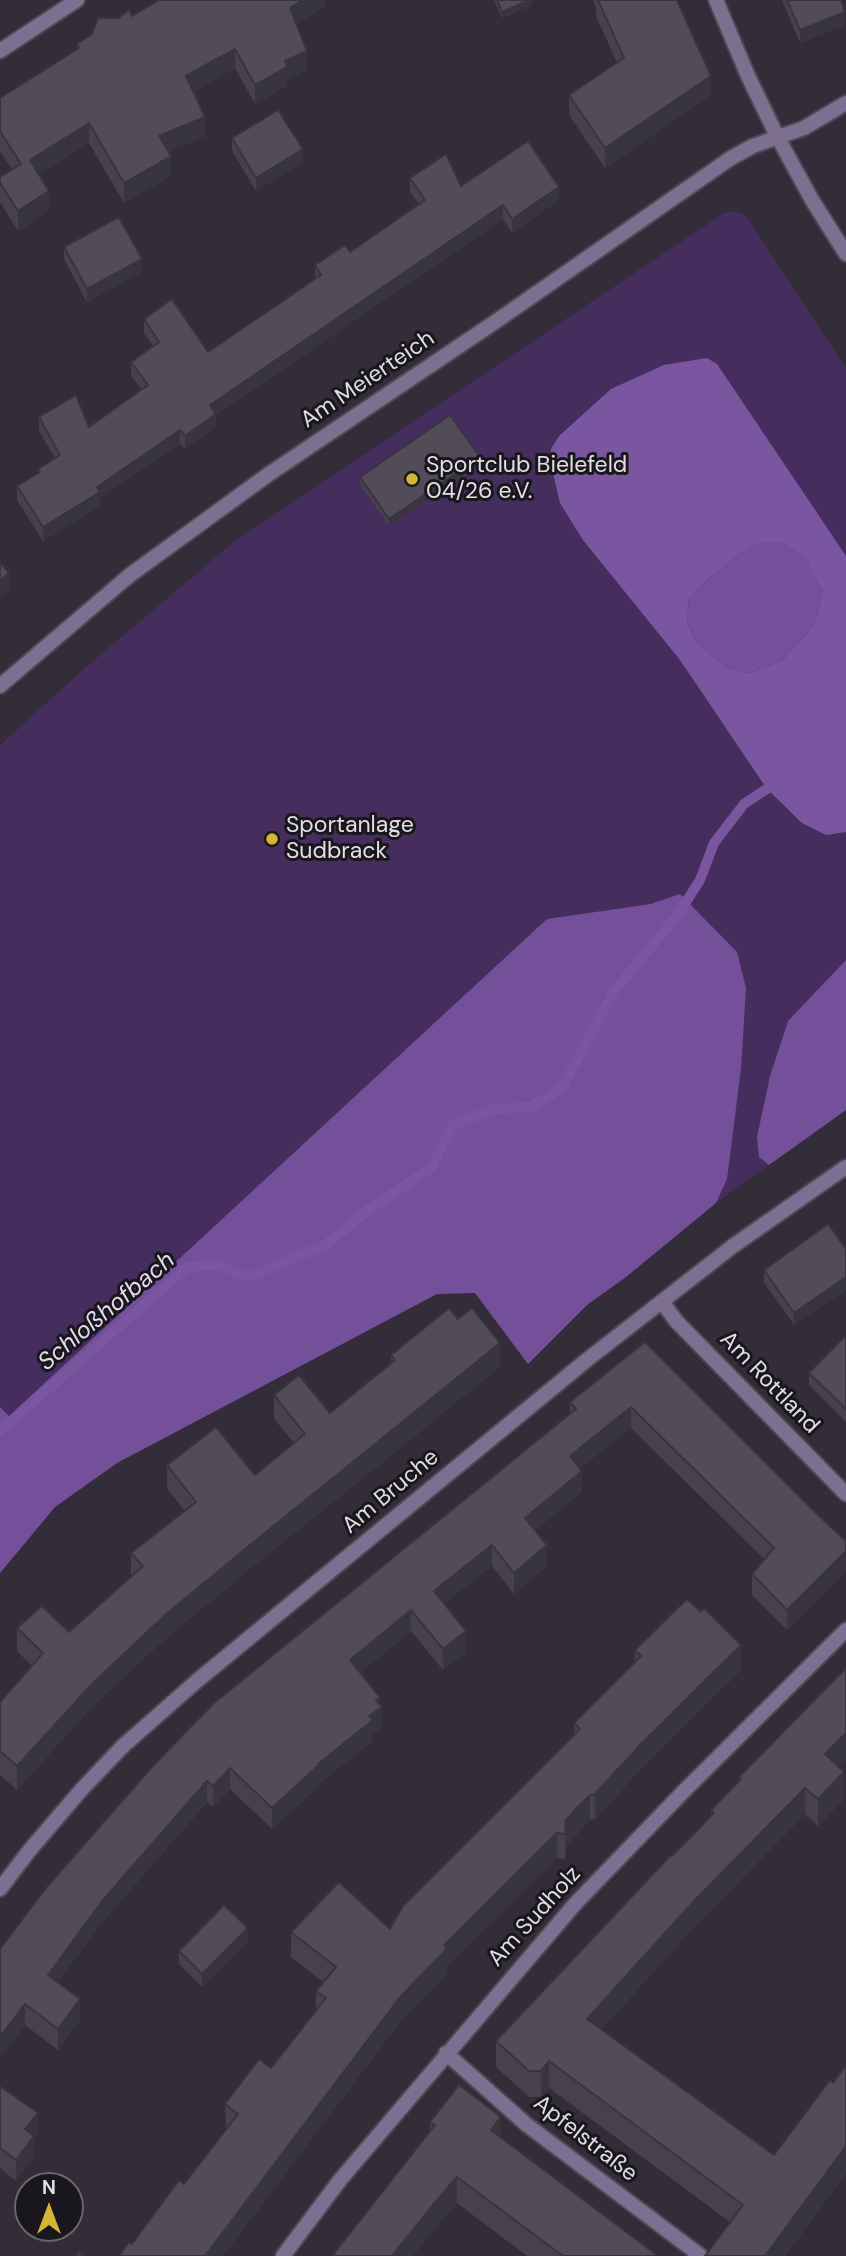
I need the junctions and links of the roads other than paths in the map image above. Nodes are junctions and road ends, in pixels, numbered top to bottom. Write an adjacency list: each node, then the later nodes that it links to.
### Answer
1 (77, 0): 3 (street)
2 (716, 0): 5 (street)
3 (0, 51)
4 (846, 103): 5 (street, Am Meierteich)
5 (777, 136): 6 (street); 7 (street, Am Meierteich)
6 (846, 254)
7 (0, 686)
8 (846, 1167): 9 (street, Am Bruche)
9 (662, 1302): 10 (street, Am Rottland); 12 (street, Am Bruche)
10 (846, 1494)
11 (846, 1630): 13 (street, Am Sudholz)
12 (0, 1889)
13 (446, 2053): 14 (street, Am Sudholz); 15 (street, Apfelstraße)
14 (283, 2256)
15 (701, 2256)

